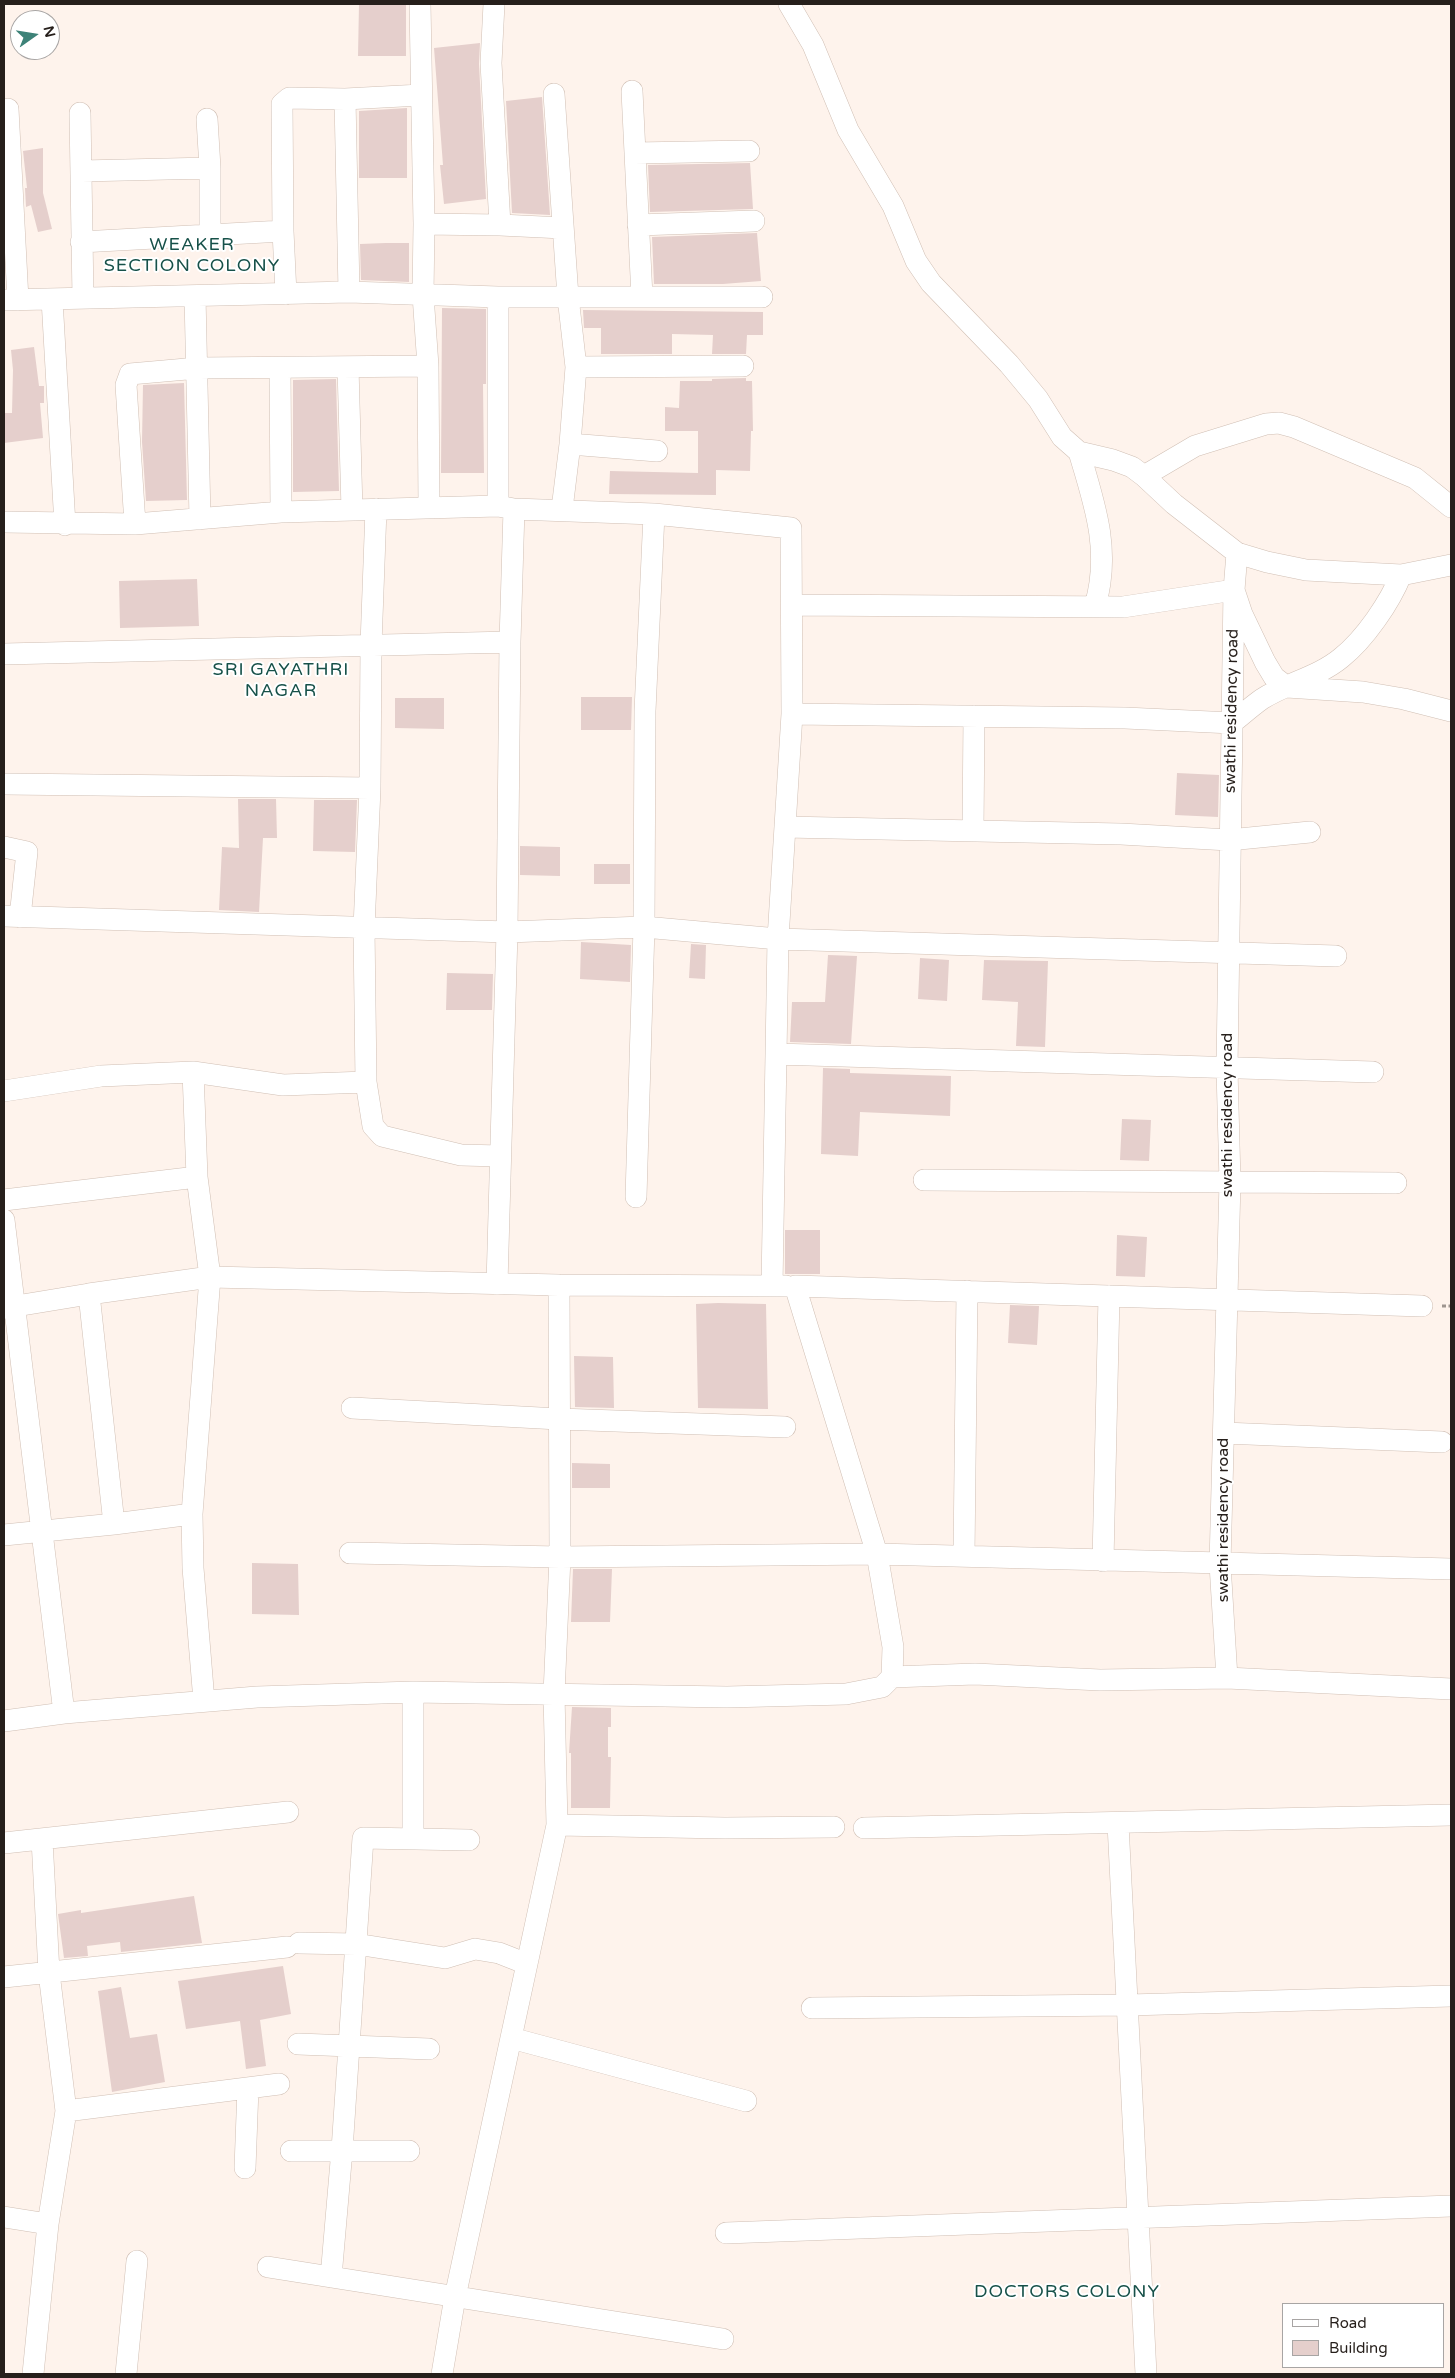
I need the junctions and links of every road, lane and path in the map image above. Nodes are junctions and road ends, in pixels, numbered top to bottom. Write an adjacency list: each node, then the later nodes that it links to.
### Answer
1 (420, 4): 6 (street)
2 (494, 4): 18 (street)
3 (789, 4): 42 (street)
4 (632, 91): 12 (street)
5 (554, 94): 19 (street)
6 (421, 95): 7 (street); 16 (street)
7 (345, 99): 20 (street); 23 (street)
8 (8, 109): 33 (street)
9 (80, 113): 14 (street)
10 (207, 119): 13 (street)
11 (749, 151): 12 (street)
12 (635, 153): 17 (street)
13 (210, 168): 14 (street); 21 (street)
14 (82, 171): 22 (street)
15 (754, 222): 17 (street)
16 (424, 224): 18 (street); 25 (street)
17 (638, 224): 29 (street)
18 (500, 225): 19 (street)
19 (564, 228): 28 (street)
20 (283, 231): 21 (street); 24 (street)
21 (210, 235): 22 (street)
22 (81, 242): 30 (street)
23 (349, 292): 24 (street); 25 (street)
24 (286, 294): 26 (street)
25 (423, 295): 27 (street); 34 (street)
26 (195, 296): 30 (street); 38 (street)
27 (498, 297): 28 (street); 44 (street)
28 (568, 297): 29 (street); 37 (street)
29 (642, 297): 31 (street)
30 (83, 298): 32 (street)
31 (762, 298)
32 (52, 299): 33 (street); 55 (street)
33 (11, 300)
34 (428, 366): 36 (street); 46 (street)
35 (742, 366): 37 (street)
36 (348, 367): 39 (street); 49 (street)
37 (576, 367): 40 (street)
38 (198, 368): 39 (street); 52 (street); 54 (street)
39 (280, 368): 50 (street)
40 (570, 444): 41 (street); 48 (street)
41 (657, 451)
42 (1079, 452): 43 (street); 61 (street)
43 (1144, 476): 45 (street); 56 (street)
44 (506, 507): 46 (street); 48 (street); 62 (street)
45 (1451, 507)
46 (429, 508): 47 (street)
47 (376, 509): 49 (street); 63 (street)
48 (562, 509): 51 (street)
49 (352, 510): 50 (street)
50 (281, 512): 52 (street)
51 (654, 514): 60 (street); 78 (street)
52 (200, 519): 54 (street)
53 (4, 522): 55 (street)
54 (134, 524): 55 (street)
55 (65, 525)
56 (1237, 553): 58 (street); 59 (street, swathi residency road)
57 (1451, 565): 58 (street)
58 (1401, 575): 65 (street)
59 (1234, 590): 61 (street); 65 (street); 69 (street, swathi residency road)
60 (792, 605): 61 (street); 67 (street)
61 (1095, 606)
62 (510, 642): 63 (street); 80 (street)
63 (371, 645): 64 (street); 71 (street)
64 (4, 654)
65 (1287, 687): 66 (street); 69 (street)
66 (1451, 711)
67 (792, 714): 68 (street); 72 (street)
68 (974, 716): 69 (street); 73 (street)
69 (1232, 722): 75 (street, swathi residency road)
70 (4, 784): 71 (street)
71 (370, 788): 79 (street)
72 (785, 827): 73 (street); 81 (street)
73 (973, 831): 75 (street)
74 (1310, 832): 75 (street)
75 (1229, 840): 82 (street, swathi residency road)
76 (4, 847): 77 (street)
77 (12, 916): 79 (street)
78 (644, 927): 80 (street); 81 (street); 95 (street)
79 (364, 928): 80 (street); 88 (street)
80 (508, 932): 90 (street)
81 (778, 939): 82 (street); 84 (street)
82 (1228, 954): 83 (street); 85 (street, swathi residency road)
83 (1336, 956)
84 (776, 1054): 85 (street); 101 (street)
85 (1227, 1069): 87 (street); 93 (street, swathi residency road)
86 (193, 1072): 88 (street); 89 (street); 91 (street)
87 (1373, 1072)
88 (366, 1082): 90 (street)
89 (4, 1091)
90 (500, 1156): 99 (street)
91 (197, 1178): 96 (street); 98 (street)
92 (924, 1180): 93 (street)
93 (1230, 1182): 94 (street); 106 (street, swathi residency road)
94 (1396, 1183)
95 (636, 1197)
96 (4, 1200)
97 (4, 1220): 108 (street)
98 (210, 1277): 99 (street); 104 (street); 114 (street)
99 (497, 1284): 100 (street)
100 (559, 1285): 101 (street); 110 (street)
101 (772, 1286): 102 (street)
102 (795, 1286): 103 (street); 119 (street)
103 (967, 1291): 105 (street); 120 (street)
104 (89, 1294): 108 (street); 115 (street)
105 (1109, 1296): 106 (street); 122 (street)
106 (1227, 1300): 107 (street); 112 (street, swathi residency road)
107 (1422, 1306)
108 (8, 1307): 116 (street)
109 (352, 1408): 110 (street)
110 (559, 1419): 111 (street); 121 (street)
111 (786, 1427)
112 (1224, 1434): 113 (street); 123 (street, swathi residency road)
113 (1442, 1442)
114 (192, 1514): 115 (street); 130 (street)
115 (114, 1524): 116 (street)
116 (42, 1531): 117 (street); 131 (street)
117 (4, 1535)
118 (350, 1553): 121 (street)
119 (877, 1554): 120 (street); 121 (street); 125 (street)
120 (964, 1556): 122 (street)
121 (560, 1557): 129 (street)
122 (1103, 1560): 123 (street)
123 (1220, 1564): 124 (street); 126 (street, swathi residency road)
124 (1451, 1569)
125 (892, 1677): 126 (street); 129 (street)
126 (1227, 1678): 127 (street)
127 (1451, 1689)
128 (413, 1692): 129 (street); 130 (street); 140 (street)
129 (554, 1694): 136 (street)
130 (204, 1701): 131 (street)
131 (64, 1714): 132 (street)
132 (4, 1721)
133 (288, 1812): 139 (street)
134 (1451, 1815): 135 (street)
135 (1118, 1824): 138 (street); 148 (street)
136 (557, 1825): 137 (street); 144 (street)
137 (834, 1827)
138 (864, 1828)
139 (42, 1839): 142 (street); 145 (street)
140 (413, 1839): 141 (street); 143 (street)
141 (469, 1840)
142 (4, 1843)
143 (356, 1944): 144 (street); 145 (street); 152 (street)
144 (527, 1964): 150 (street)
145 (49, 1972): 146 (street); 157 (street)
146 (4, 1977)
147 (1451, 1996): 148 (street)
148 (1129, 2004): 149 (street); 164 (street)
149 (812, 2008)
150 (511, 2038): 156 (street); 170 (street)
151 (298, 2044): 152 (street)
152 (349, 2046): 153 (street); 158 (street)
153 (429, 2049)
154 (279, 2084): 155 (street)
155 (248, 2088): 157 (street); 161 (street)
156 (746, 2102)
157 (66, 2112): 165 (street)
158 (342, 2150): 159 (street); 160 (street); 169 (street)
159 (291, 2151)
160 (409, 2151)
161 (245, 2168)
162 (1451, 2206): 164 (street)
163 (4, 2217): 165 (street)
164 (1138, 2219): 166 (street); 175 (street)
165 (48, 2224): 172 (street)
166 (726, 2233)
167 (137, 2261): 173 (street)
168 (268, 2267): 169 (street)
169 (331, 2277): 170 (street)
170 (455, 2297): 171 (street); 174 (street)
171 (723, 2339)
172 (33, 2374)
173 (126, 2374)
174 (442, 2374)
175 (1146, 2374)

